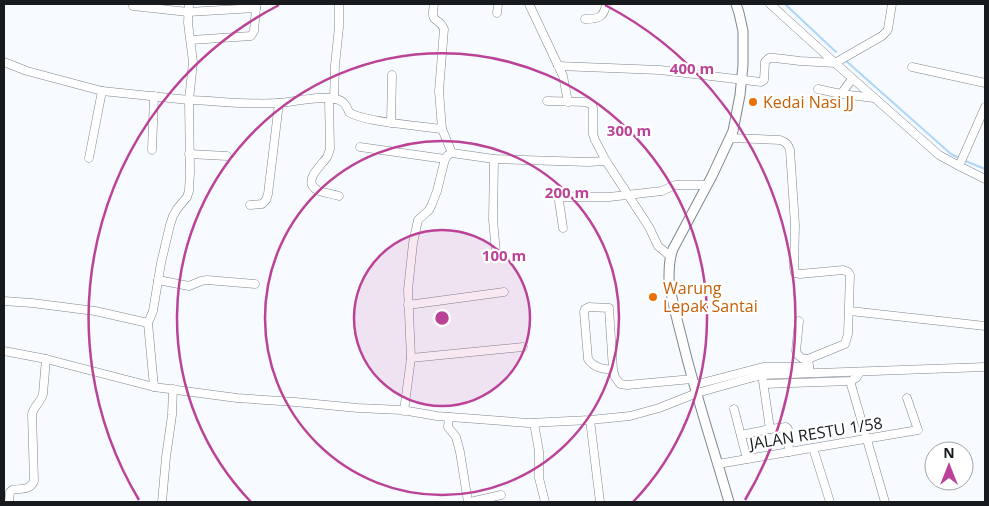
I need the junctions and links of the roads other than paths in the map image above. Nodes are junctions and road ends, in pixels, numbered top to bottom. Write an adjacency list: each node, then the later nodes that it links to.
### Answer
1 (339, 4): 28 (street)
2 (434, 4): 35 (street)
3 (498, 4): 12 (street)
4 (529, 4): 17 (street)
5 (606, 4): 13 (street)
6 (736, 4): 21 (main road)
7 (770, 4): 16 (street)
8 (892, 4): 16 (street)
9 (132, 6): 11 (street)
10 (256, 6): 11 (street); 14 (street)
11 (189, 8): 14 (street)
12 (497, 13)
13 (585, 19)
14 (191, 40): 29 (street)
15 (4, 62): 24 (street)
16 (835, 64): 20 (street); 21 (street)
17 (558, 66): 21 (street); 31 (street)
18 (912, 67): 22 (street)
19 (392, 75): 34 (street)
20 (852, 79): 25 (street); 27 (street)
21 (742, 80): 36 (main road)
22 (985, 83)
23 (818, 89): 25 (street)
24 (102, 91): 26 (street); 42 (street)
25 (841, 94): 27 (street)
26 (154, 96): 29 (street); 38 (street)
27 (874, 98): 46 (street)
28 (332, 99): 32 (street); 34 (street); 50 (street)
29 (189, 100): 32 (street); 40 (street)
30 (547, 101): 31 (street)
31 (568, 102): 45 (street)
32 (279, 103): 51 (street)
33 (985, 107): 46 (street)
34 (392, 123): 35 (street)
35 (442, 129): 39 (street)
36 (731, 138): 48 (main road); 60 (street)
37 (360, 147): 43 (street)
38 (152, 150)
39 (452, 153): 43 (street); 44 (street)
40 (189, 154): 41 (street); 55 (street)
41 (227, 156)
42 (89, 158)
43 (445, 159): 59 (street)
44 (494, 159): 45 (street); 53 (street)
45 (606, 161): 49 (street)
46 (961, 162): 47 (street)
47 (985, 178)
48 (708, 185): 49 (street); 54 (main road)
49 (628, 195): 52 (street); 54 (street)
50 (339, 196)
51 (250, 205)
52 (563, 228)
53 (496, 252)
54 (670, 256): 75 (main road)
55 (158, 280): 56 (street); 62 (street)
56 (254, 284)
57 (504, 292): 59 (street)
58 (4, 301): 62 (street)
59 (408, 305): 66 (street)
60 (850, 311): 63 (street); 68 (street)
61 (799, 321): 68 (street)
62 (148, 323): 76 (street)
63 (985, 326)
64 (523, 347): 66 (street)
65 (4, 351): 67 (street)
66 (411, 358): 80 (street)
67 (46, 359): 76 (street); 92 (street)
68 (809, 366): 71 (street); 72 (street); 75 (street)
69 (985, 368): 71 (street)
70 (613, 370): 70 (street); 75 (street)
71 (860, 372): 73 (street)
72 (762, 376): 74 (street); 75 (street)
73 (850, 381): 74 (street); 86 (street)
74 (764, 384): 84 (street)
75 (694, 386): 82 (street); 90 (main road)
76 (154, 387): 77 (street)
77 (173, 389): 80 (street); 93 (street)
78 (907, 398): 86 (street, JALAN RESTU 1/58)
79 (734, 409): 85 (street)
80 (404, 411): 81 (street)
81 (449, 417): 83 (street); 94 (street)
82 (590, 420): 83 (street); 96 (street)
83 (534, 423): 95 (street)
84 (770, 429): 85 (street); 88 (street)
85 (741, 435): 89 (street)
86 (867, 439): 87 (street, JALAN RESTU 1/58); 99 (street)
87 (813, 448): 88 (street, JALAN RESTU 1/58); 98 (street)
88 (789, 452): 89 (street, JALAN RESTU 1/58)
89 (747, 459): 90 (street, JALAN RESTU 1/58)
90 (718, 464): 97 (main road)
91 (501, 495): 94 (street)
92 (9, 502)
93 (162, 502)
94 (469, 502)
95 (545, 502)
96 (600, 502)
97 (728, 502)
98 (830, 502)
99 (885, 502)

